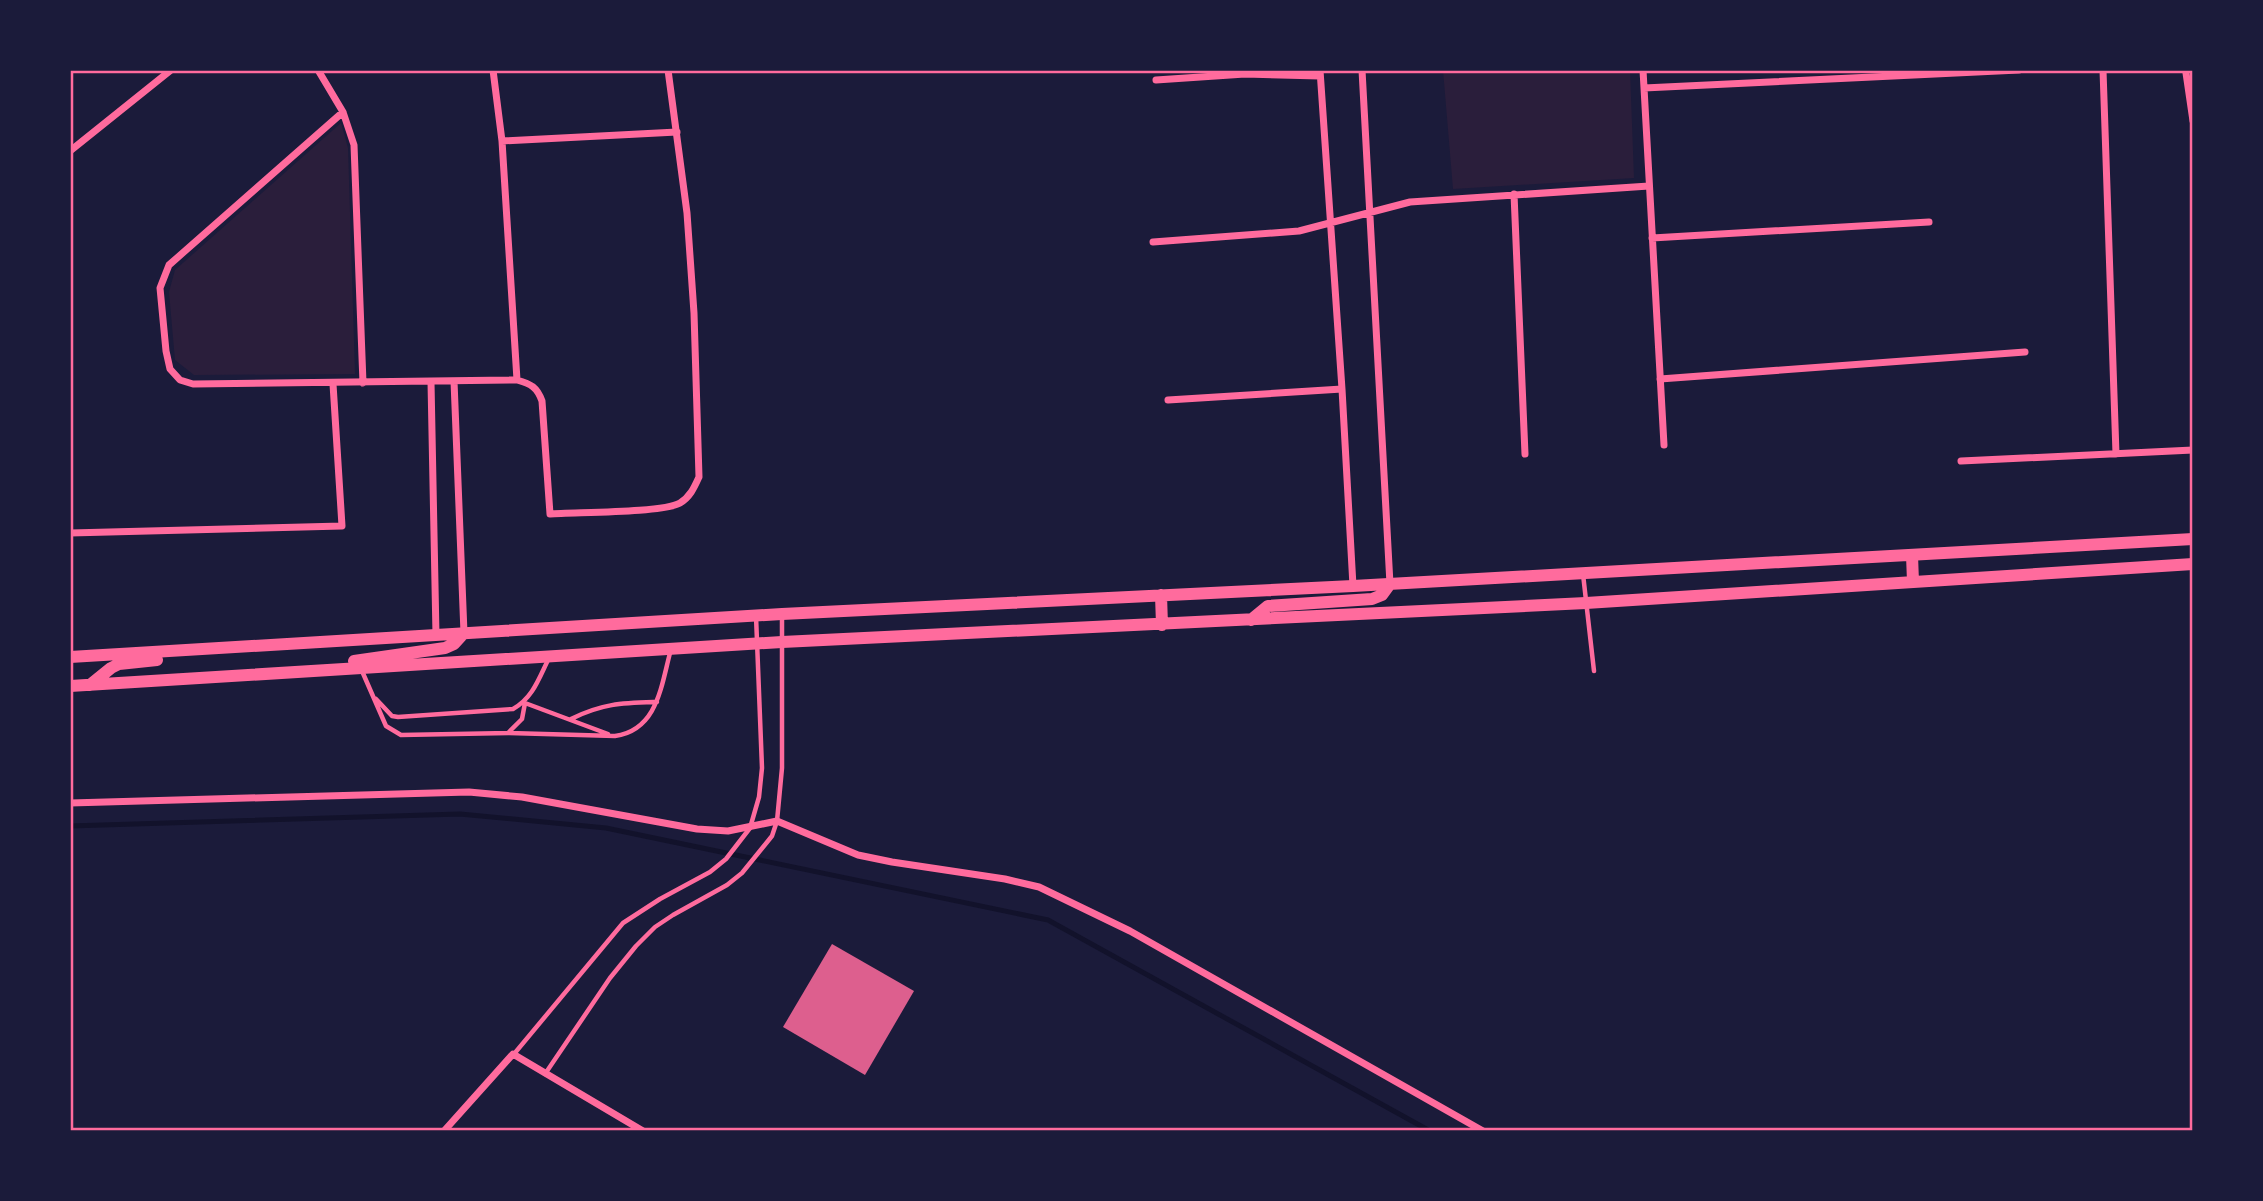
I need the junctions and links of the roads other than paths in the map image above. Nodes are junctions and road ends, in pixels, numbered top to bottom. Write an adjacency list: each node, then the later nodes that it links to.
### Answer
1 (170, 70): 18 (street)
2 (318, 70): 14 (street)
3 (494, 70): 17 (street)
4 (668, 70): 16 (street)
5 (1362, 70): 21 (street)
6 (1643, 70): 13 (street)
7 (2019, 70): 13 (street)
8 (2103, 70): 38 (street)
9 (2185, 72): 12 (street); 15 (street)
10 (1320, 73): 11 (street); 22 (street)
11 (1156, 80)
12 (2193, 81)
13 (1644, 88): 19 (street)
14 (343, 112): 31 (street); 32 (street)
15 (2193, 121)
16 (677, 132): 17 (street); 28 (street)
17 (502, 141): 28 (street)
18 (70, 151)
19 (1649, 186): 20 (street); 24 (street)
20 (1514, 194): 21 (street); 37 (street)
21 (1369, 212): 22 (street); 46 (street)
22 (1331, 222): 25 (street); 33 (street)
23 (1929, 222): 24 (street)
24 (1652, 238): 27 (street)
25 (1153, 242)
26 (2025, 352): 27 (street)
27 (1660, 379): 35 (street)
28 (517, 380): 30 (street)
29 (431, 382): 30 (street); 31 (street); 55 (street)
30 (454, 382): 54 (street)
31 (363, 383): 32 (street)
32 (333, 384): 40 (street)
33 (1342, 389): 34 (street); 47 (street)
34 (1168, 400)
35 (1664, 445)
36 (2193, 450): 38 (street)
37 (1525, 454)
38 (2116, 454): 39 (street)
39 (1961, 461)
40 (70, 533)
41 (2193, 539): 42 (main road)
42 (1912, 555): 44 (main road); 45 (main road)
43 (2193, 564): 45 (main road)
44 (1583, 573): 46 (main road); 49 (lane)
45 (1913, 582): 49 (main road)
46 (1390, 584): 47 (main road); 52 (main road)
47 (1353, 586): 48 (main road)
48 (1161, 595): 50 (main road); 53 (main road)
49 (1586, 603): 52 (main road); 64 (lane)
50 (782, 614): 51 (main road); 56 (lane)
51 (756, 615): 54 (main road); 57 (lane)
52 (1251, 620): 53 (main road)
53 (1162, 625): 56 (main road)
54 (464, 633): 55 (main road); 63 (main road)
55 (436, 635): 59 (main road)
56 (782, 642): 57 (main road); 74 (lane)
57 (757, 643): 58 (main road); 75 (lane)
58 (671, 648): 60 (main road); 68 (lane)
59 (212, 649): 61 (main road); 65 (main road)
60 (551, 655): 62 (main road); 69 (lane)
61 (70, 657)
62 (360, 667): 63 (main road); 67 (lane)
63 (298, 671): 65 (main road)
64 (1594, 671)
65 (90, 685): 66 (main road)
66 (70, 686)
67 (373, 696): 69 (lane); 71 (lane)
68 (658, 702): 70 (lane); 72 (lane)
69 (525, 703): 70 (lane); 71 (lane)
70 (571, 720): 72 (lane)
71 (509, 733): 72 (lane)
72 (615, 736)
73 (70, 803): 75 (street)
74 (778, 821): 75 (street); 77 (lane); 80 (street)
75 (750, 828): 76 (lane)
76 (513, 1054): 77 (street); 78 (street)
77 (545, 1074): 79 (street)
78 (444, 1131)
79 (642, 1131)
80 (1483, 1131)

